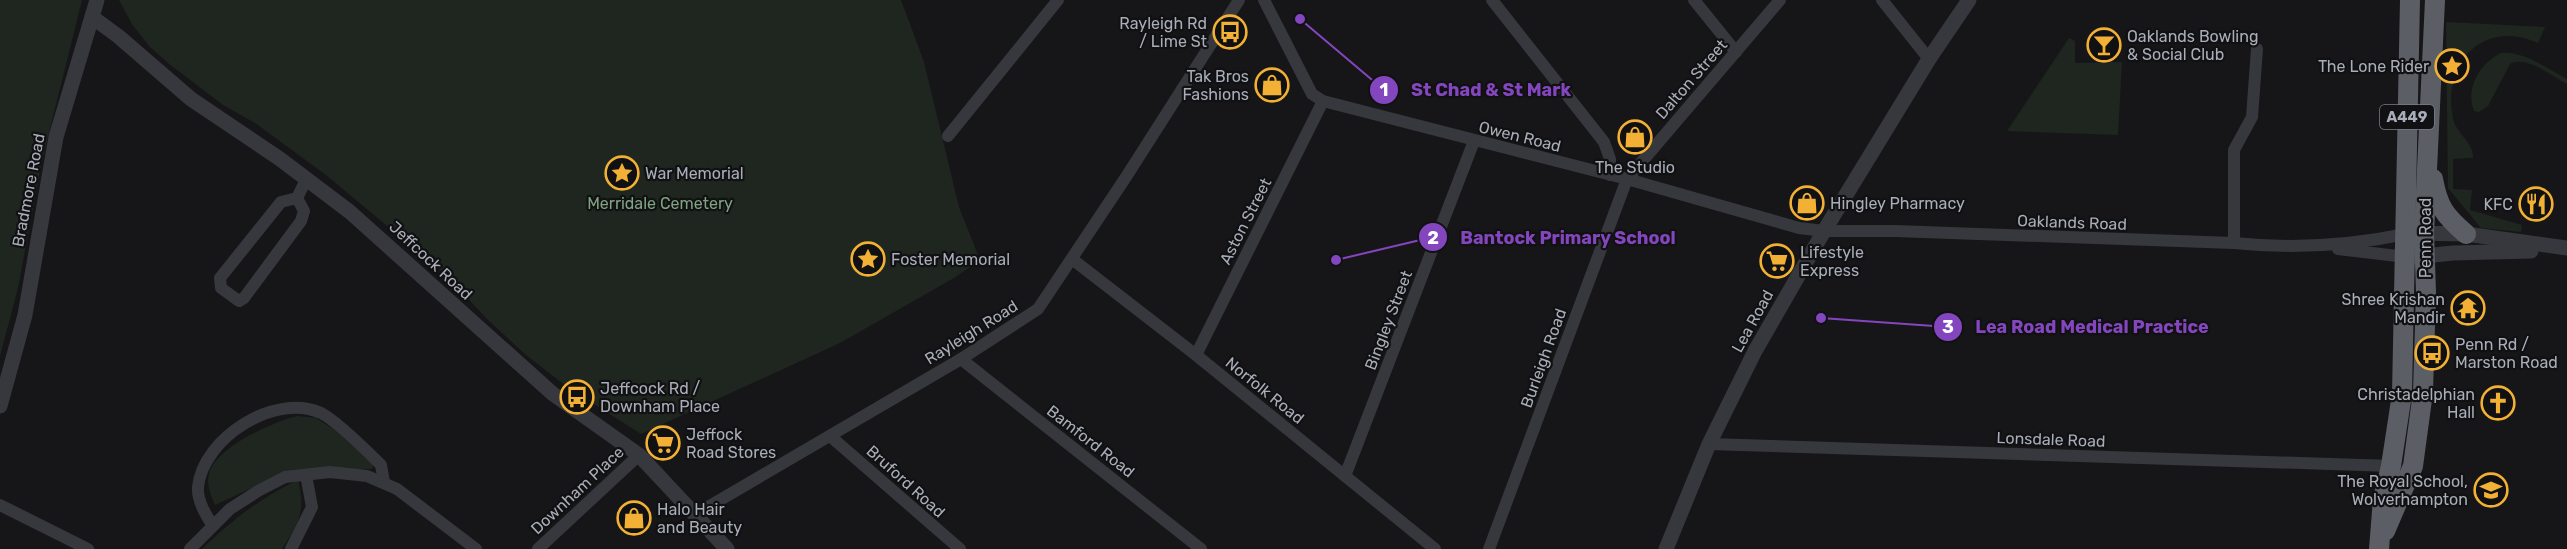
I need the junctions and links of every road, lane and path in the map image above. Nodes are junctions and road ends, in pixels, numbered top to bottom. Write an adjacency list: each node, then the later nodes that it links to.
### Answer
1 (97, 0): 12 (street, Bradmore Road)
2 (1239, 0): 31 (street, Rayleigh Road)
3 (1264, 0): 16 (street)
4 (1492, 0): 20 (street)
5 (1694, 0): 14 (street)
6 (1780, 0): 14 (street, Dalton Street)
7 (1882, 0): 15 (street)
8 (1969, 0): 15 (street, Lea Road)
9 (2410, 0): 25 (highway, Penn Road / A449)
10 (2435, 0): 18 (highway, Penn Road / A449)
11 (1053, 2): 17 (street)
12 (92, 17): 21 (street, Jeffcock Road); 34 (street, Bradmore Road)
13 (2258, 49): 27 (street)
14 (1736, 52): 22 (street, Dalton Street)
15 (1929, 59): 24 (street, Lea Road)
16 (1323, 101): 19 (street, Owen Road); 32 (street, Aston Street)
17 (948, 136)
18 (2427, 138): 25 (highway, Penn Road / A449); 26 (highway)
19 (1474, 141): 20 (street, Owen Road); 40 (street, Bingley Street)
20 (1610, 175): 22 (street, Owen Road)
21 (308, 178): 23 (street); 37 (street, Jeffcock Road)
22 (1626, 179): 24 (street, Owen Road); 55 (street, Burleigh Road)
23 (297, 198): 23 (street)
24 (1824, 231): 27 (street, Oaklands Road); 36 (street, Lea Road)
25 (2415, 233): 26 (street); 28 (street, Oaklands Road); 30 (highway, Penn Road / A449)
26 (2466, 234): 29 (street)
27 (2234, 243): 28 (street, Oaklands Road)
28 (2319, 247): 30 (street, Oaklands Road)
29 (2567, 249): 30 (street)
30 (2415, 257): 38 (highway, Penn Road / A449); 45 (highway, Penn Road / A449)
31 (1072, 259): 32 (street, Norfolk Road); 33 (street, Rayleigh Road)
32 (1196, 355): 40 (street, Norfolk Road)
33 (961, 359): 35 (street, Rayleigh Road); 53 (street, Bamford Road)
34 (0, 406)
35 (830, 436): 43 (street, Rayleigh Road); 52 (street, Bruford Road)
36 (1710, 444): 38 (street, Lonsdale Road); 56 (street, Lea Road)
37 (639, 455): 43 (street, Jeffcock Road); 50 (street, Downham Place)
38 (2391, 466): 45 (highway, Penn Road / A449)
39 (306, 475): 41 (street); 44 (street); 48 (street)
40 (1345, 476): 54 (street, Norfolk Road)
41 (384, 482): 44 (street); 49 (street)
42 (0, 505): 46 (street)
43 (696, 514): 51 (street, Jeffcock Road)
44 (213, 526): 47 (street)
45 (2380, 545)
46 (88, 549)
47 (190, 549)
48 (291, 549)
49 (476, 549)
50 (538, 549)
51 (727, 549)
52 (960, 549)
53 (1201, 549)
54 (1435, 549)
55 (1489, 549)
56 (1666, 549)

